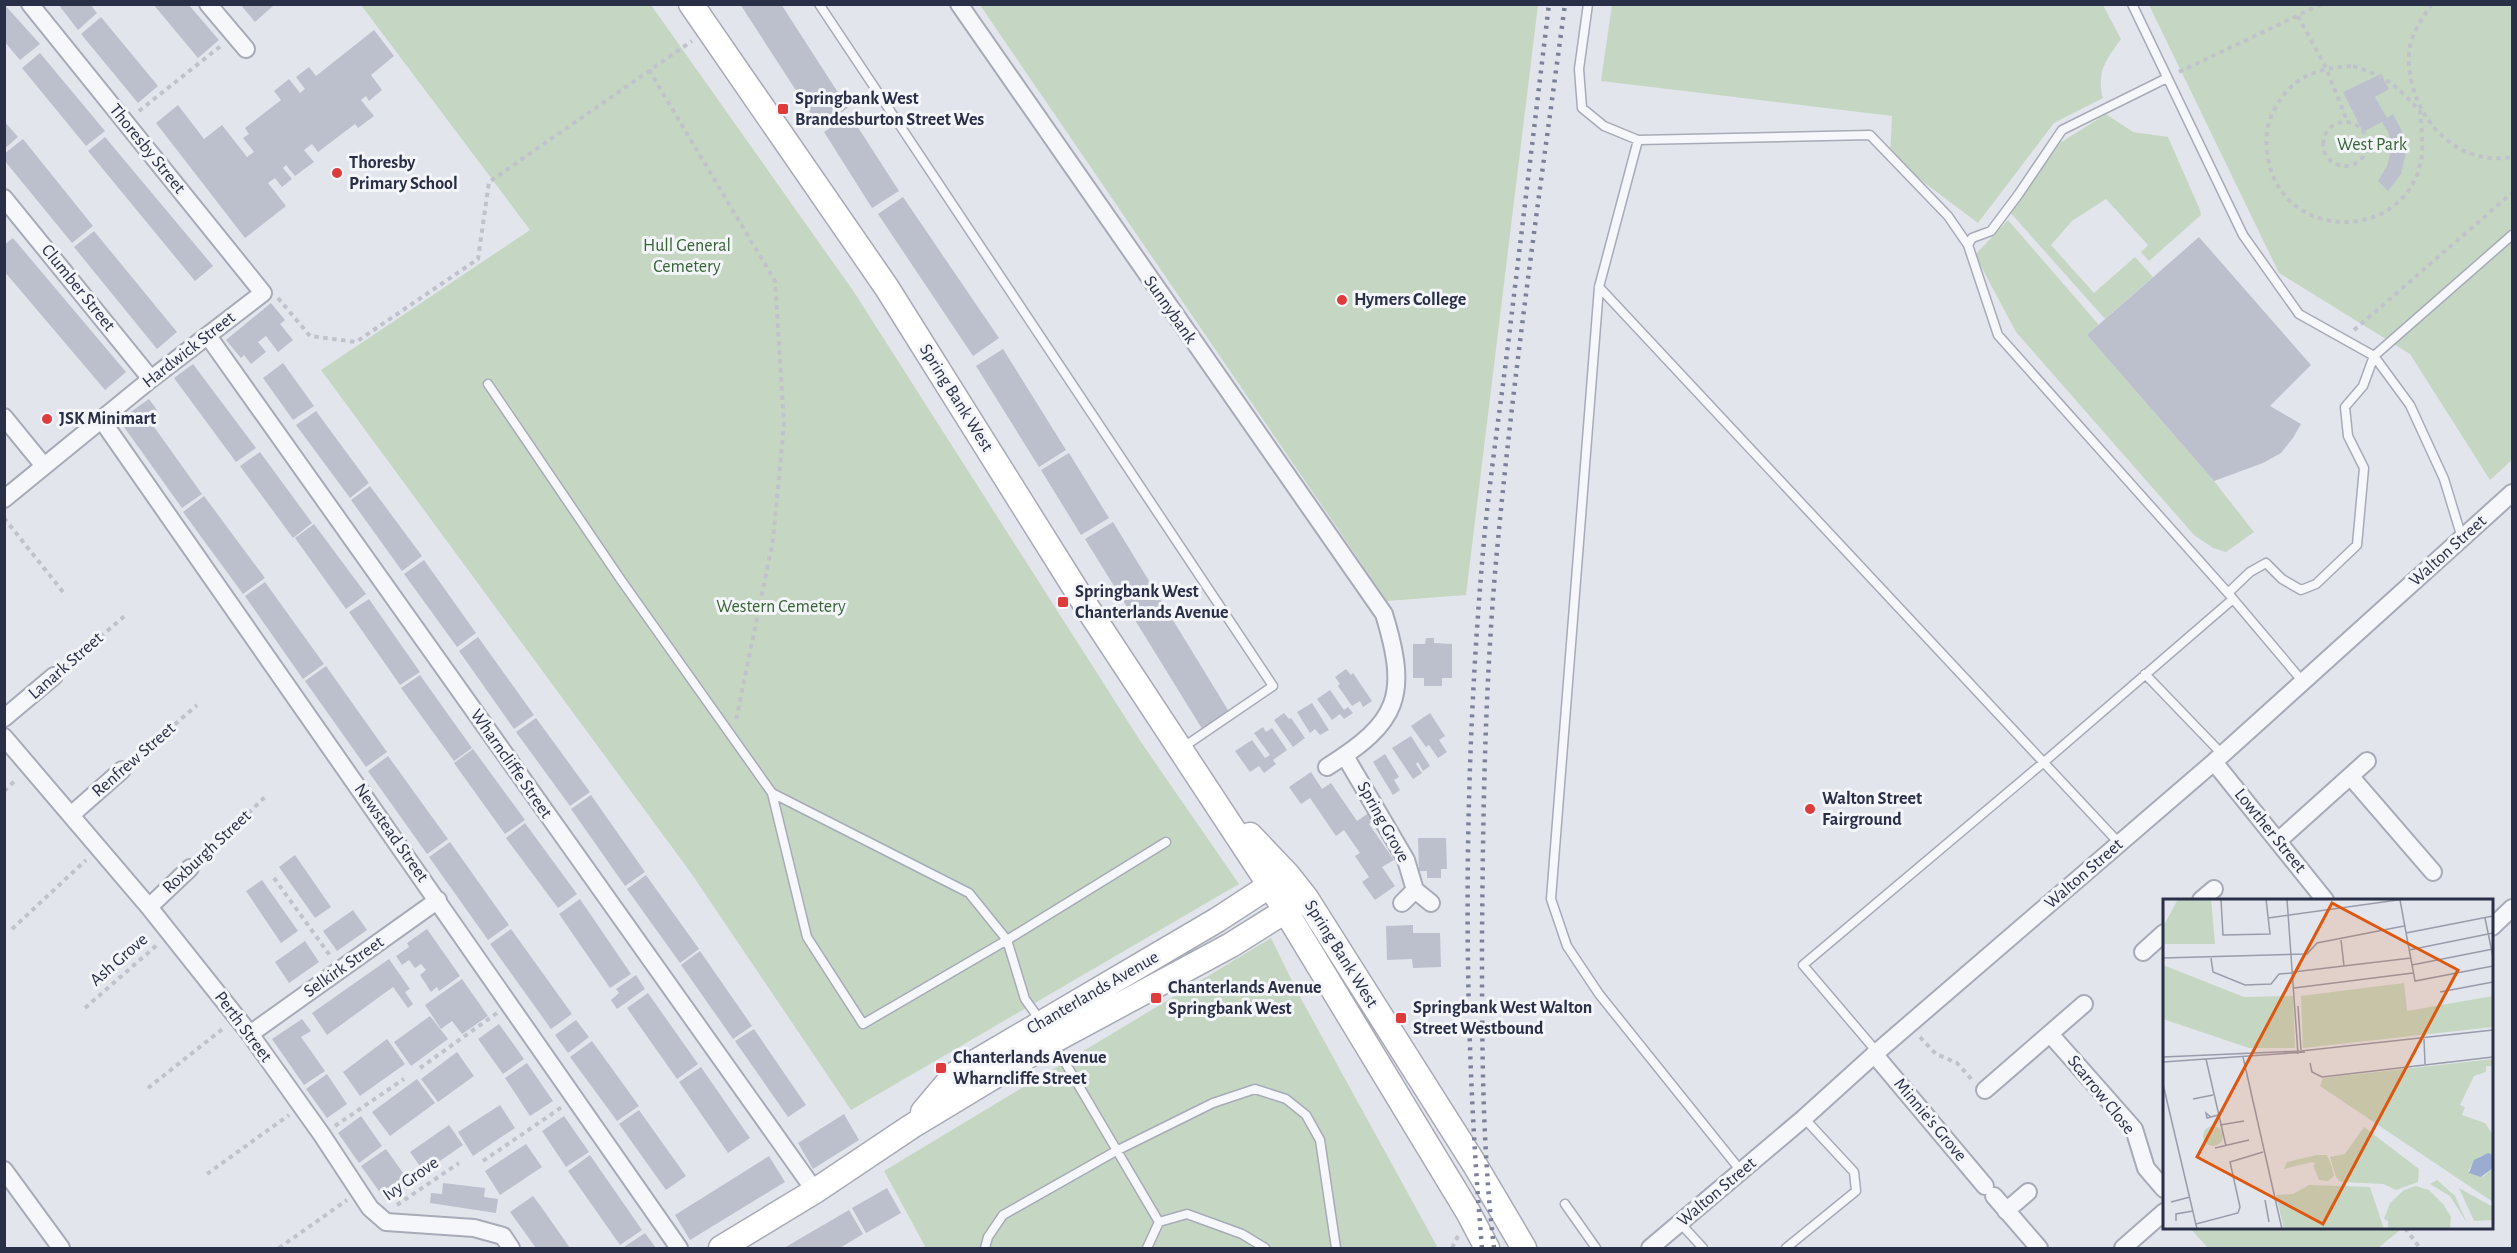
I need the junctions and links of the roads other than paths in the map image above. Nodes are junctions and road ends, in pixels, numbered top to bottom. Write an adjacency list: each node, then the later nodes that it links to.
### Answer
1 (30, 4): 15 (street, Thoresby Street)
2 (208, 4): 8 (street)
3 (691, 4): 32 (street, Spring Bank West)
4 (819, 4): 32 (lane)
5 (959, 4): 33 (street, Sunnybank)
6 (1588, 4): 10 (lane)
7 (2132, 4): 9 (lane)
8 (246, 49)
9 (2167, 78): 13 (lane); 17 (lane)
10 (1638, 140): 13 (lane); 14 (lane)
11 (4, 198): 18 (street, Clumber Street)
12 (2512, 235): 17 (lane)
13 (1968, 245): 26 (lane)
14 (1599, 287): 36 (lane); 72 (lane)
15 (263, 293): 16 (street, Hardwick Street)
16 (208, 336): 18 (street, Hardwick Street); 74 (street, Wharncliffe Street)
17 (2374, 356): 25 (lane); 26 (lane)
18 (151, 379): 21 (street, Hardwick Street)
19 (488, 384): 40 (lane)
20 (4, 417): 22 (street)
21 (101, 419): 22 (street, Hardwick Street); 53 (street, Newstead Street)
22 (45, 466): 24 (street, Hardwick Street)
23 (2512, 493): 25 (street, Walton Street)
24 (4, 499)
25 (2462, 538): 29 (street, Walton Street)
26 (2231, 596): 27 (lane); 29 (lane)
27 (2145, 674): 34 (lane); 36 (lane)
28 (54, 676): 30 (street, Lanark Street)
29 (2304, 683): 34 (street, Walton Street)
30 (4, 718)
31 (4, 737): 41 (street, Perth Street)
32 (1181, 749): 47 (street, Spring Bank West)
33 (1345, 756): 37 (street); 49 (street, Spring Grove)
34 (2218, 758): 42 (street, Lowther Street); 44 (street, Walton Street)
35 (2367, 761): 39 (street)
36 (2044, 762): 44 (lane); 67 (lane)
37 (1327, 767)
38 (122, 770): 41 (street, Renfrew Street)
39 (2350, 777): 42 (street); 46 (street)
40 (772, 793): 61 (lane); 61 (lane)
41 (71, 815): 56 (street, Perth Street)
42 (2278, 841): 52 (street, Lowther Street)
43 (1166, 842): 61 (lane)
44 (2119, 843): 67 (street, Walton Street)
45 (190, 868): 56 (street, Roxburgh Street)
46 (2433, 872)
47 (1279, 880): 50 (street, Spring Bank West); 58 (street, Spring Bank West); 64 (street, Chanterlands Avenue)
48 (2214, 889): 51 (street)
49 (1415, 890): 54 (street); 55 (street)
50 (1306, 898): 58 (street, Chanterlands Avenue); 90 (street, Spring Bank West)
51 (2202, 899)
52 (2324, 899)
53 (438, 900): 65 (street, Selkirk Street); 83 (street, Newstead Street)
54 (1402, 903)
55 (1431, 903)
56 (149, 907): 65 (street, Perth Street)
57 (2512, 908): 59 (street)
58 (1284, 910): 64 (street, Chanterlands Avenue); 89 (street, Spring Bank West)
59 (2493, 926)
60 (2163, 934): 62 (street)
61 (1007, 940): 64 (lane)
62 (2143, 952)
63 (2084, 1004): 66 (street)
64 (1047, 1032): 70 (lane); 74 (street, Chanterlands Avenue)
65 (249, 1034): 82 (street, Perth Street)
66 (2050, 1034): 68 (street); 73 (street, Scarrow Close)
67 (1876, 1053): 69 (street, Walton Street); 77 (street, Minnie's Grove)
68 (1985, 1090)
69 (1804, 1118): 72 (street, Walton Street); 94 (lane)
70 (1116, 1151): 79 (lane); 85 (lane); 88 (lane)
71 (4, 1170): 81 (street)
72 (1741, 1171): 80 (street, Walton Street)
73 (2163, 1189)
74 (815, 1191): 84 (street, Chanterlands Avenue)
75 (2028, 1192): 77 (street)
76 (1564, 1204): 91 (lane)
77 (2006, 1211): 95 (street, Minnie's Grove)
78 (2163, 1213): 96 (street)
79 (1159, 1222): 86 (lane); 87 (lane)
80 (1680, 1223): 92 (street, Walton Street); 93 (lane)
81 (61, 1248)
82 (511, 1248)
83 (679, 1248)
84 (722, 1248)
85 (985, 1248)
86 (1147, 1248)
87 (1265, 1248)
88 (1336, 1248)
89 (1487, 1248)
90 (1524, 1248)
91 (1596, 1248)
92 (1650, 1248)
93 (1703, 1248)
94 (1786, 1248)
95 (2039, 1248)
96 (2122, 1248)

